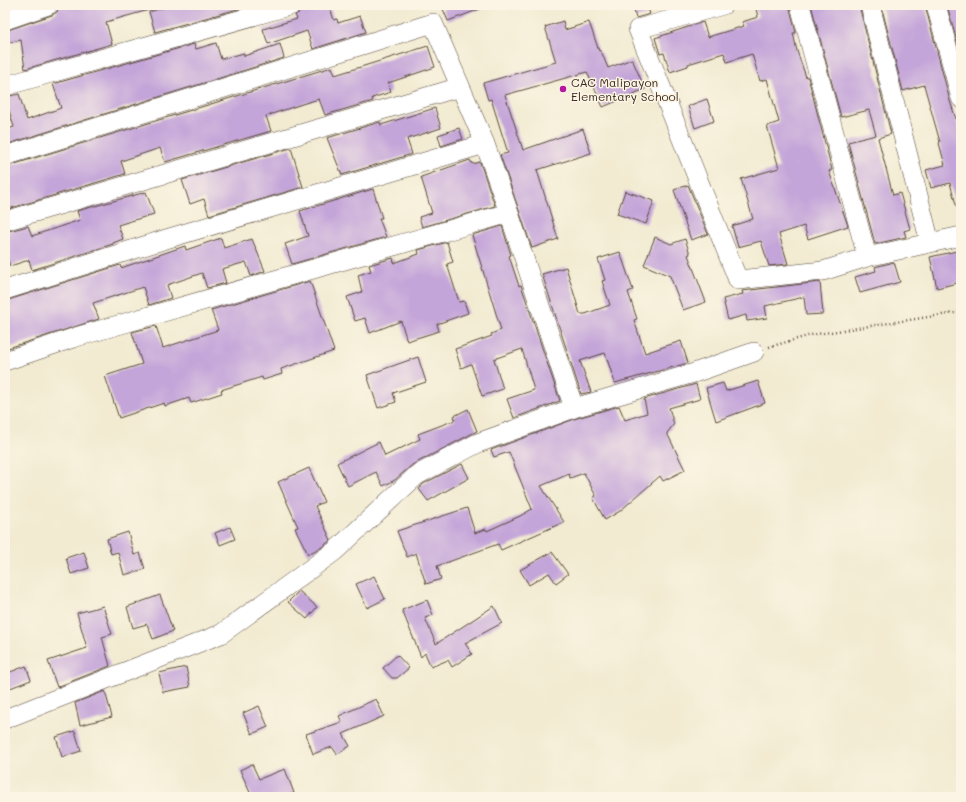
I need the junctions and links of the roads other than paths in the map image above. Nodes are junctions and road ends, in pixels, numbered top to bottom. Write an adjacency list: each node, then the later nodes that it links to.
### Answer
1 (48, 5): 7 (street)
2 (292, 5): 8 (street)
3 (723, 5): 17 (street)
4 (800, 5): 17 (street)
5 (870, 5): 16 (street)
6 (936, 5): 10 (street)
7 (5, 20)
8 (5, 86)
9 (460, 87): 11 (street); 12 (street); 14 (street)
10 (961, 98)
11 (485, 144): 13 (street); 18 (street)
12 (5, 156)
13 (509, 213): 20 (street); 21 (street)
14 (5, 221)
15 (961, 236): 16 (street)
16 (930, 243): 17 (street)
17 (867, 257)
18 (5, 290)
19 (754, 352): 21 (street)
20 (5, 361)
21 (574, 408): 22 (street)
22 (5, 719)

